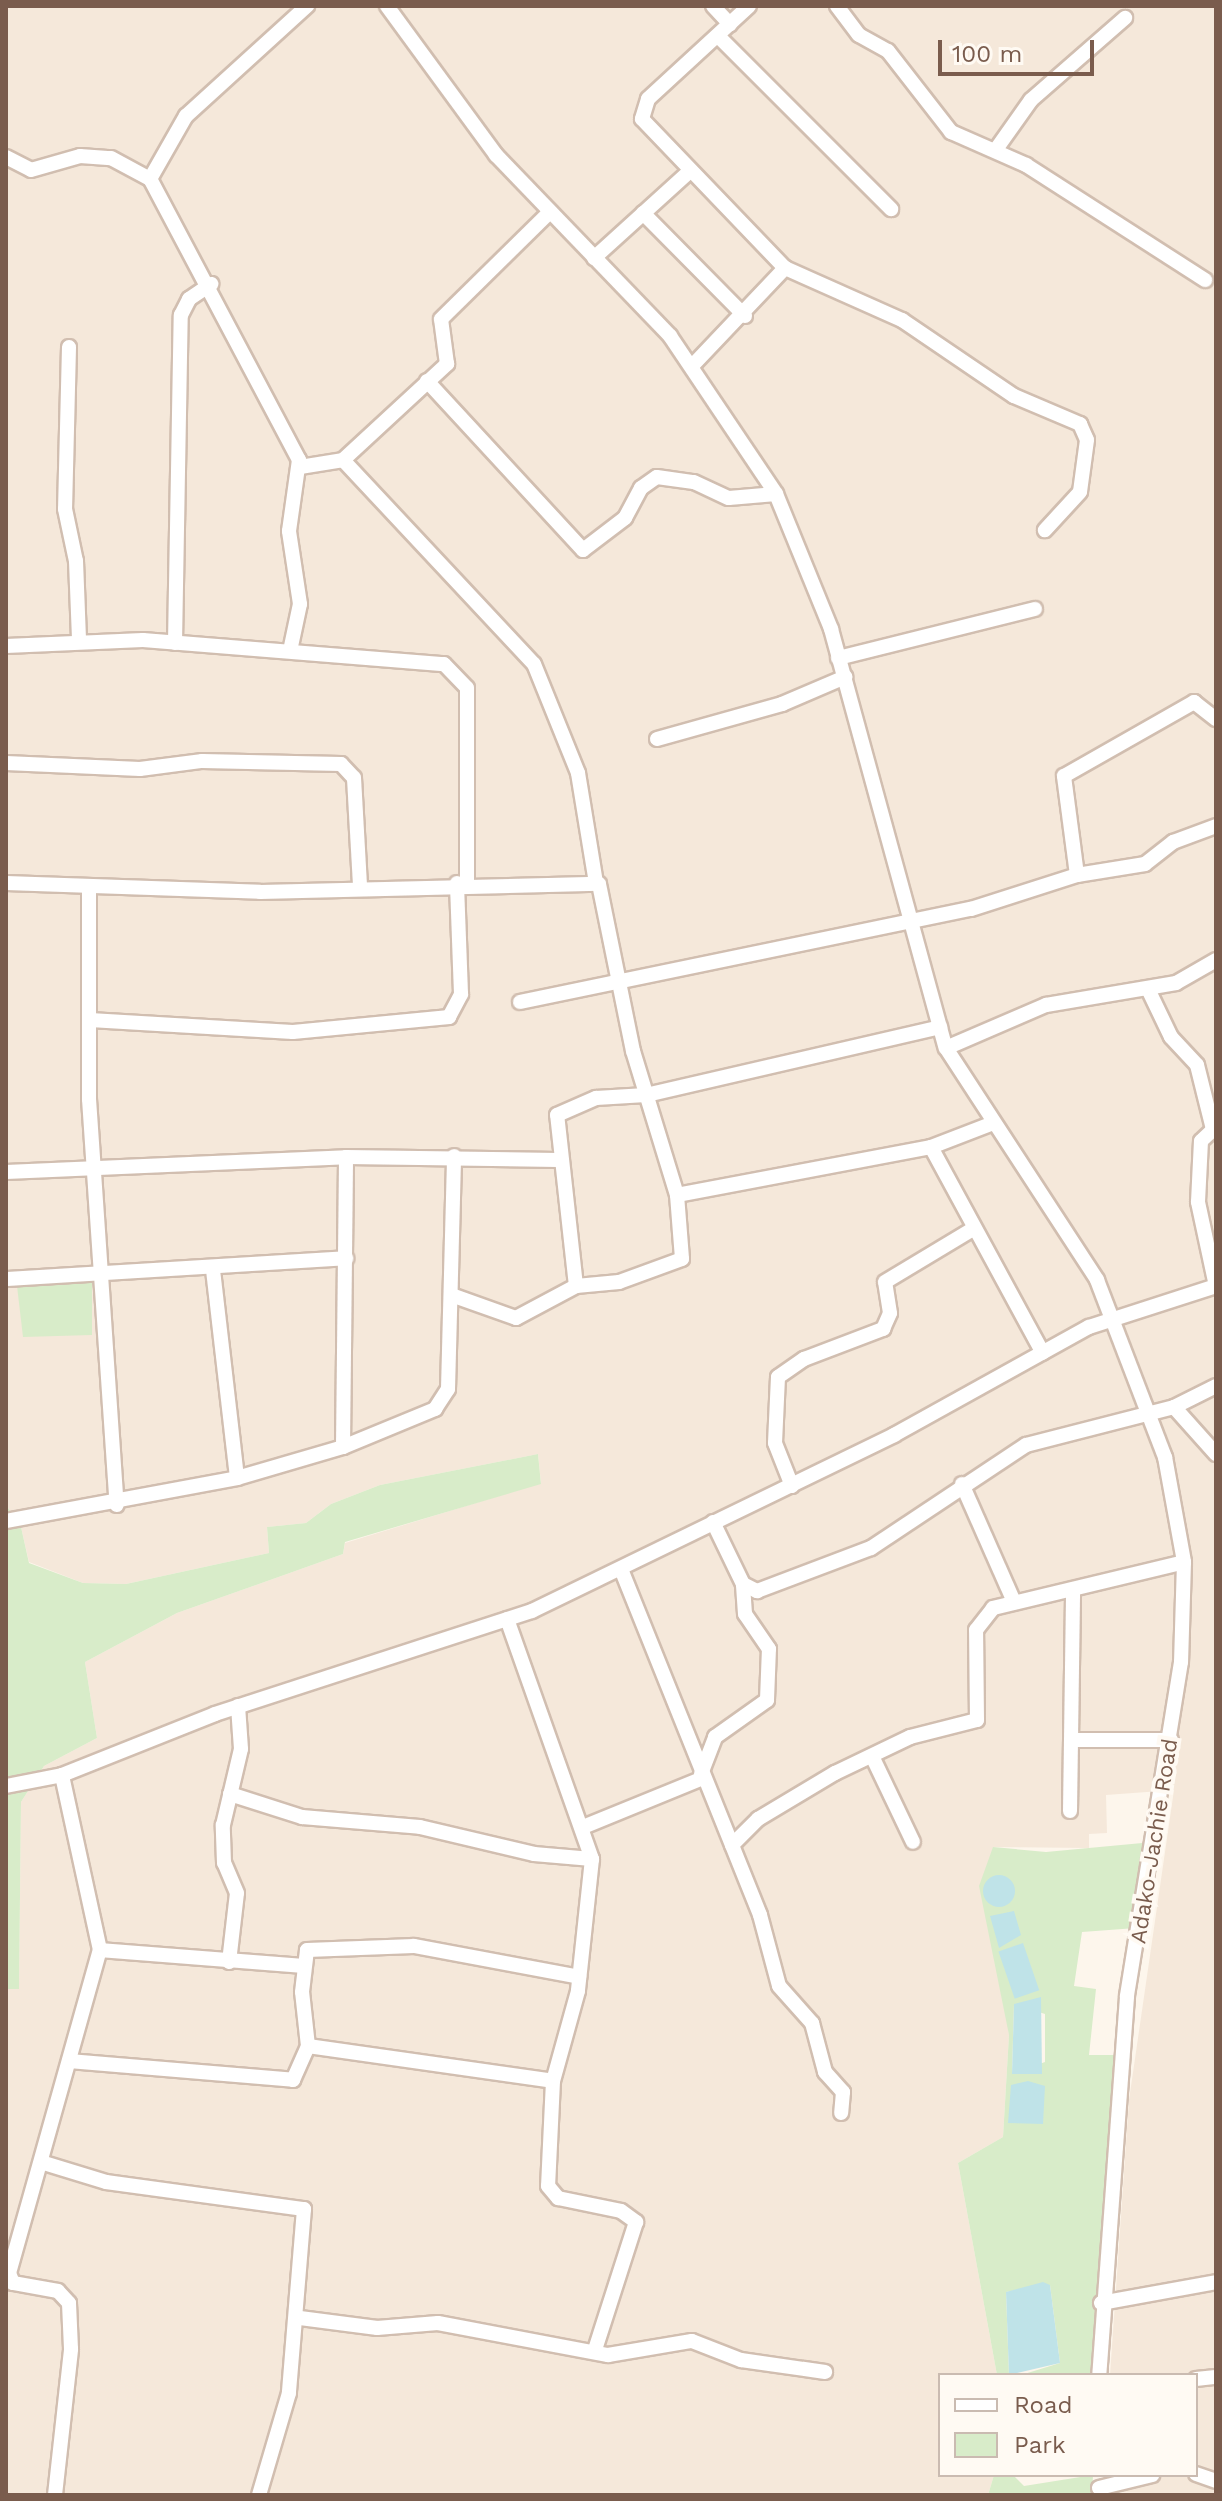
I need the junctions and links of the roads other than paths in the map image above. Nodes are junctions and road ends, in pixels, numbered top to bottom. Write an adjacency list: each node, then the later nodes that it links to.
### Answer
1 (307, 6): 12 (street)
2 (387, 6): 14 (street, Adako-Jachie Road)
3 (713, 6): 7 (street)
4 (749, 6): 7 (street)
5 (837, 6): 9 (street)
6 (1125, 18): 9 (street)
7 (730, 24): 8 (street)
8 (718, 36): 11 (street); 13 (street)
9 (997, 148): 18 (street)
10 (6, 157): 12 (street)
11 (689, 172): 15 (street); 17 (street)
12 (150, 179): 19 (street)
13 (891, 209)
14 (550, 212): 16 (street, Adako-Jachie Road); 23 (street)
15 (643, 213): 16 (street); 20 (street)
16 (594, 258): 22 (street, Adako-Jachie Road)
17 (785, 268): 20 (street); 27 (street)
18 (1205, 280)
19 (211, 284): 25 (street); 30 (street)
20 (745, 316): 22 (street)
21 (69, 347): 29 (street)
22 (693, 365): 26 (street, Adako-Jachie Road)
23 (427, 381): 24 (street); 26 (street)
24 (343, 460): 25 (street); 42 (street)
25 (300, 467): 32 (street)
26 (776, 494): 33 (street, Adako-Jachie Road)
27 (1045, 530)
28 (1035, 609): 33 (street)
29 (79, 640): 30 (street); 31 (street)
30 (175, 643): 32 (street)
31 (6, 646)
32 (290, 651): 41 (street)
33 (838, 658): 34 (street, Adako-Jachie Road)
34 (845, 677): 36 (street); 45 (street, Adako-Jachie Road)
35 (1216, 719): 39 (street)
36 (657, 739)
37 (6, 763): 43 (street)
38 (1216, 826): 39 (street)
39 (1077, 875): 45 (street)
40 (6, 883): 44 (street)
41 (462, 883): 42 (street); 43 (street); 50 (street)
42 (596, 883): 47 (street)
43 (360, 885): 44 (street)
44 (89, 890): 50 (street)
45 (908, 921): 47 (street); 51 (street, Adako-Jachie Road)
46 (1216, 960): 48 (street)
47 (622, 980): 49 (street); 53 (street)
48 (1148, 989): 52 (street); 55 (street)
49 (520, 1002)
50 (90, 1020): 60 (street)
51 (940, 1027): 52 (street, Adako-Jachie Road); 53 (street)
52 (946, 1048): 54 (street, Adako-Jachie Road)
53 (646, 1095): 59 (street); 62 (street)
54 (991, 1124): 56 (street); 71 (street, Adako-Jachie Road)
55 (1214, 1128): 69 (street)
56 (931, 1147): 62 (street); 63 (street)
57 (454, 1156): 58 (street); 59 (street); 70 (street)
58 (346, 1157): 60 (street); 64 (street)
59 (558, 1160): 68 (street)
60 (93, 1167): 61 (street); 66 (street)
61 (6, 1172)
62 (677, 1195): 68 (street)
63 (973, 1229): 72 (street); 80 (street)
64 (346, 1258): 65 (street); 76 (street)
65 (213, 1270): 66 (street); 78 (street)
66 (102, 1276): 67 (street); 81 (street)
67 (6, 1279)
68 (576, 1286): 70 (street)
69 (1216, 1286): 71 (street)
70 (454, 1296): 76 (street)
71 (1114, 1317): 72 (street); 75 (street, Adako-Jachie Road)
72 (1043, 1353): 80 (street)
73 (1216, 1386): 74 (street)
74 (1174, 1407): 75 (street); 77 (street)
75 (1153, 1415): 79 (street); 84 (street, Adako-Jachie Road)
76 (343, 1447): 78 (street)
77 (1216, 1454)
78 (237, 1478): 81 (street)
79 (962, 1484): 86 (street); 88 (street)
80 (792, 1486): 83 (street)
81 (117, 1505): 82 (street)
82 (6, 1521)
83 (713, 1522): 85 (street); 86 (street)
84 (1184, 1562): 87 (street); 92 (street, Adako-Jachie Road)
85 (621, 1569): 89 (street); 95 (street)
86 (743, 1584): 95 (street)
87 (1073, 1590): 88 (street); 91 (street)
88 (1014, 1602): 93 (street)
89 (507, 1619): 90 (street); 99 (street)
90 (238, 1706): 94 (street); 97 (street)
91 (1074, 1740): 92 (street); 98 (street)
92 (1171, 1740): 113 (street, Adako-Jachie Road)
93 (872, 1756): 100 (street); 101 (street)
94 (62, 1775): 96 (street); 103 (street)
95 (702, 1776): 99 (street); 101 (street)
96 (6, 1786)
97 (230, 1794): 102 (street); 104 (street)
98 (1070, 1811)
99 (583, 1827): 102 (street)
100 (913, 1842)
101 (732, 1845): 110 (street)
102 (592, 1859): 106 (street)
103 (100, 1950): 104 (street); 108 (street)
104 (229, 1962): 105 (street)
105 (303, 1966): 106 (street); 107 (street)
106 (579, 1977): 109 (street)
107 (308, 2046): 108 (street); 109 (street)
108 (69, 2061): 111 (street)
109 (553, 2081): 115 (street)
110 (841, 2113)
111 (44, 2163): 114 (street); 120 (street)
112 (1216, 2282): 113 (street)
113 (1101, 2303): 117 (street, Adako-Jachie Road)
114 (300, 2318): 115 (street); 121 (street)
115 (595, 2350): 116 (street)
116 (825, 2372)
117 (1099, 2373)
118 (1142, 2477): 119 (street)
119 (1099, 2486)
120 (55, 2495)
121 (259, 2495)

